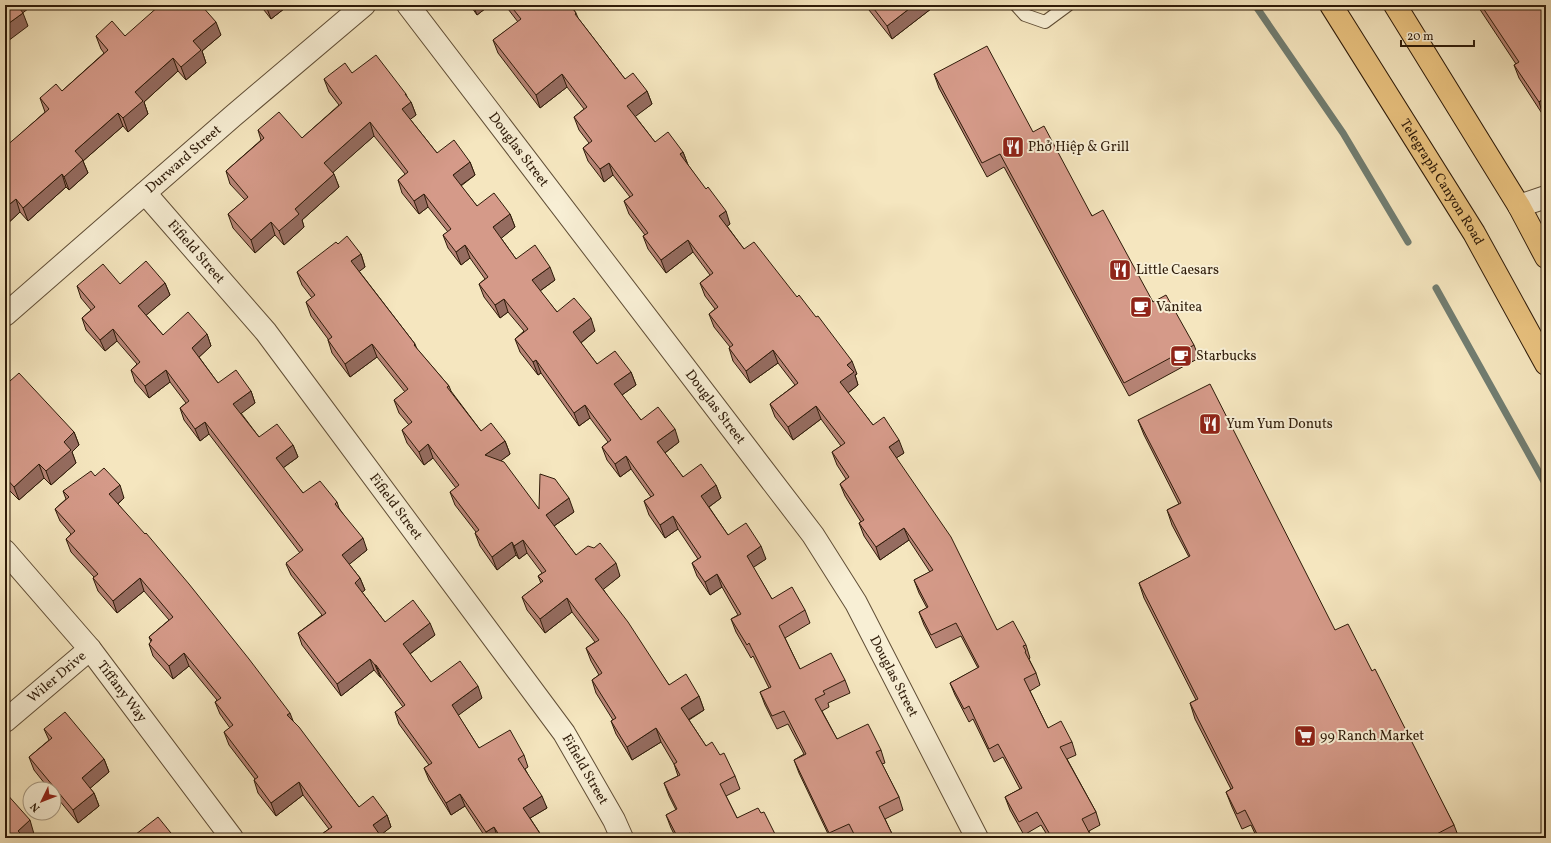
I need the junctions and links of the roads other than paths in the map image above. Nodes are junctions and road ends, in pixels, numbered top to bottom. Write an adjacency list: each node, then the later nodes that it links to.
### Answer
1 (364, 5): 7 (street, Durward Street)
2 (408, 5): 18 (street, Douglas Street)
3 (1016, 5): 4 (lane)
4 (1068, 5)
5 (1331, 5): 12 (main road, Telegraph Canyon Road)
6 (1395, 5): 9 (main road)
7 (145, 193): 11 (street, Durward Street); 17 (street, Fifield Street)
8 (1546, 197): 9 (street)
9 (1519, 206): 10 (main road)
10 (1546, 257)
11 (5, 315)
12 (1546, 364)
13 (5, 551): 14 (street, Tiffany Way)
14 (90, 649): 15 (street, Wiler Drive); 16 (street, Tiffany Way)
15 (5, 721)
16 (232, 838)
17 (622, 838)
18 (978, 838)

